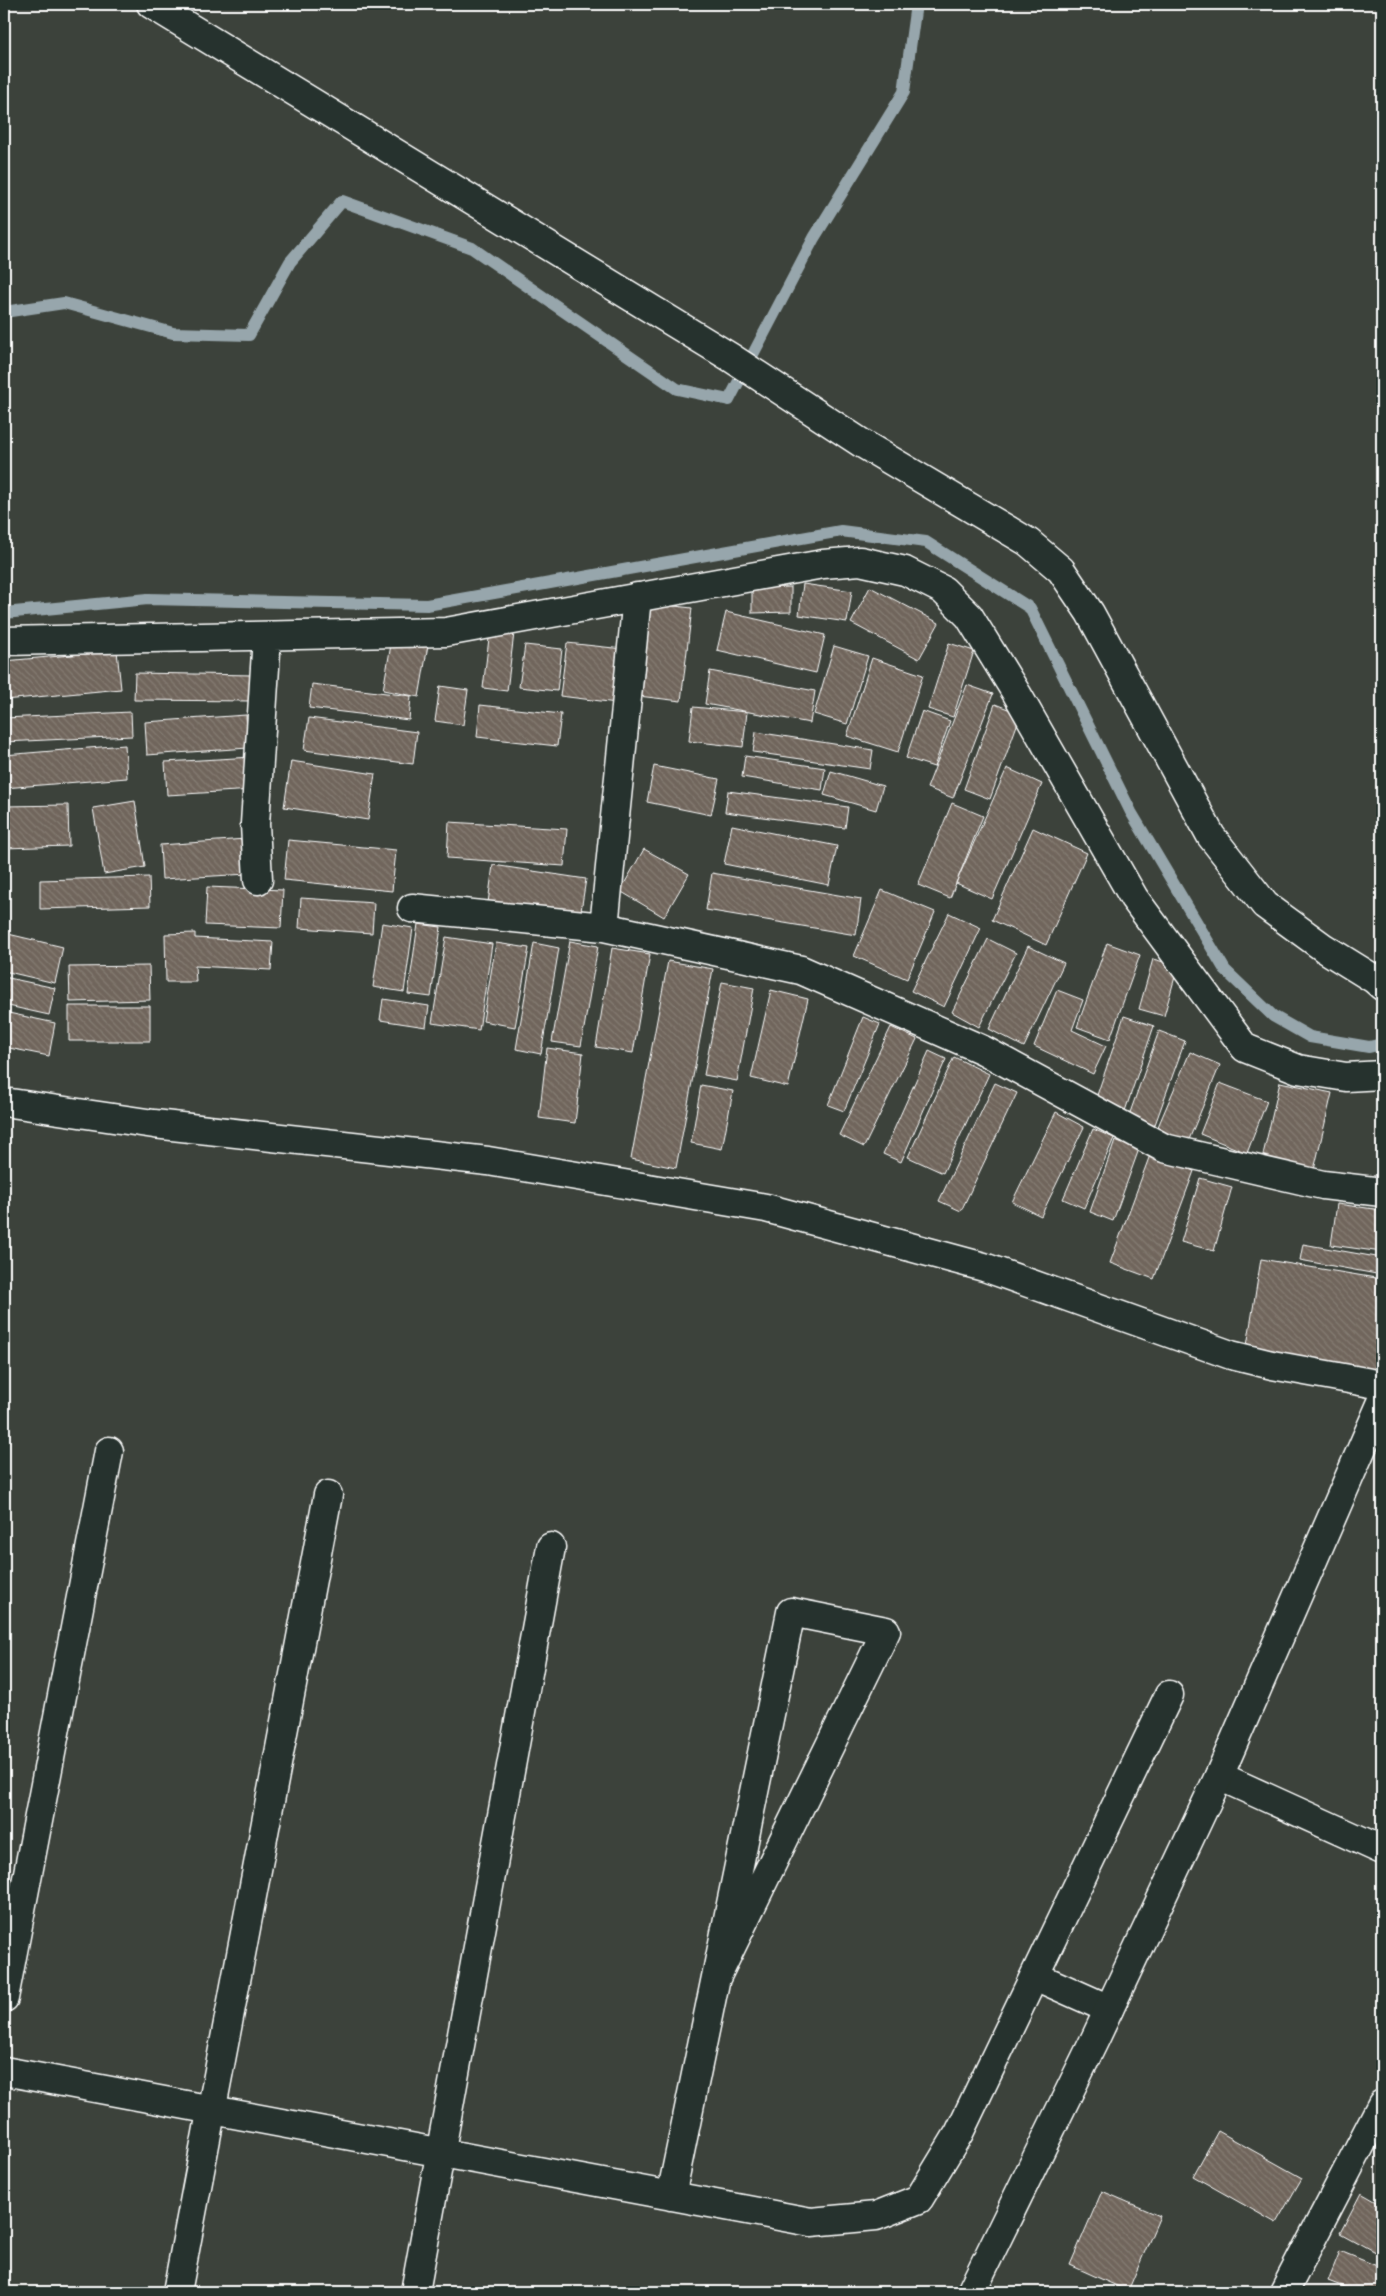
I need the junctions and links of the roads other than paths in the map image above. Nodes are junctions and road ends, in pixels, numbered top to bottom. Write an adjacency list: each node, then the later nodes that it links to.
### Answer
1 (151, 4): 8 (street)
2 (637, 598): 3 (street); 7 (street); 9 (street)
3 (267, 636): 4 (street); 5 (street)
4 (4, 641)
5 (258, 880)
6 (412, 908): 7 (street)
7 (604, 927): 11 (street)
8 (1380, 981)
9 (1382, 1075)
10 (4, 1102): 12 (street)
11 (1382, 1192)
12 (1382, 1385)
13 (1382, 1402): 18 (street)
14 (109, 1451): 22 (street)
15 (328, 1495): 26 (street)
16 (551, 1547): 27 (street)
17 (1169, 1695): 20 (street)
18 (1219, 1776): 19 (street); 23 (street)
19 (1382, 1850)
20 (1034, 1976): 23 (street); 28 (street)
21 (716, 1978): 21 (street); 28 (street)
22 (4, 1998)
23 (1110, 2009): 31 (street)
24 (4, 2071): 26 (street)
25 (1382, 2104): 32 (street)
26 (211, 2110): 27 (street); 29 (street)
27 (440, 2153): 28 (street); 30 (street)
28 (671, 2196)
29 (177, 2292)
30 (416, 2292)
31 (971, 2292)
32 (1284, 2292)

